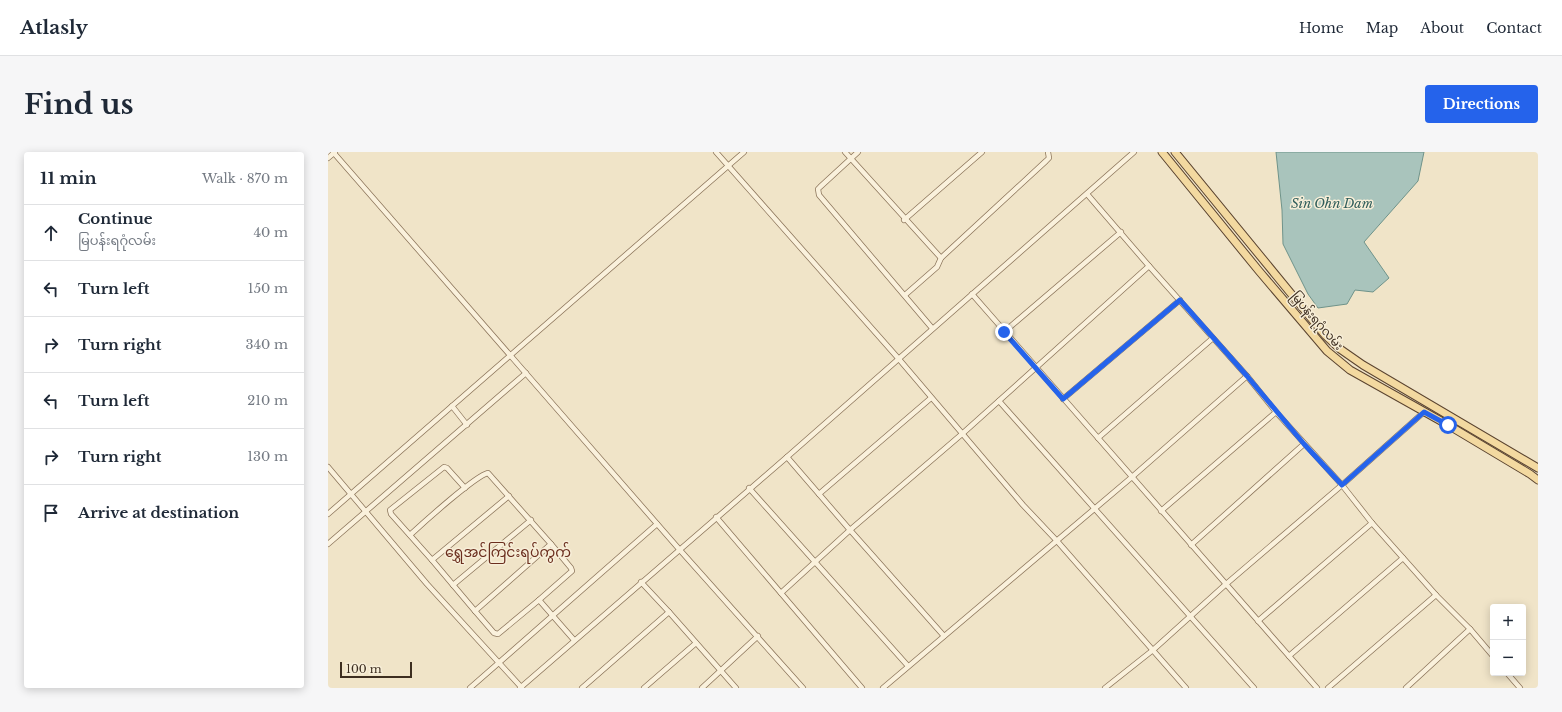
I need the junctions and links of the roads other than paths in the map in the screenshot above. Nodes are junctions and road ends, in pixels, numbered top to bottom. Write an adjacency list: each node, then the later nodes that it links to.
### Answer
1 (334, 152): 11 (street); 25 (street)
2 (716, 152): 13 (street)
3 (744, 152): 13 (street)
4 (845, 152): 12 (street)
5 (858, 152): 12 (street)
6 (982, 152): 15 (street)
7 (1048, 152): 17 (street)
8 (1134, 152): 14 (street)
9 (1162, 152): 35 (main road, မြပန်းရဂုံလမ်း)
10 (1175, 152): 42 (main road, မြပန်းရဂုံလမ်း)
11 (328, 158)
12 (850, 159): 15 (street); 20 (street)
13 (728, 166): 25 (street); 26 (street)
14 (1087, 194): 16 (street); 19 (street)
15 (904, 220): 17 (street)
16 (1121, 232): 18 (street); 23 (street)
17 (940, 258): 20 (street)
18 (1149, 266): 21 (street); 27 (street)
19 (972, 294): 22 (street); 23 (street)
20 (905, 295): 22 (street)
21 (1180, 300): 24 (street); 31 (street)
22 (932, 328): 26 (street)
23 (1004, 332): 27 (street)
24 (1213, 338): 29 (street); 38 (street)
25 (511, 355): 28 (street); 33 (street)
26 (898, 358): 30 (street); 40 (street)
27 (1035, 367): 31 (street); 32 (street)
28 (526, 373): 36 (street); 58 (street)
29 (1247, 376): 34 (street); 43 (street)
30 (931, 398): 37 (street); 49 (street)
31 (1063, 399): 38 (street)
32 (999, 401): 37 (street); 51 (street)
33 (452, 406): 36 (street); 48 (street)
34 (1276, 412): 39 (street); 53 (street)
35 (1424, 412): 44 (main road, မြပန်းရဂုံလမ်း); 45 (street)
36 (467, 425): 52 (street)
37 (962, 434): 59 (street); 61 (street)
38 (1098, 438): 43 (street)
39 (1304, 444): 45 (street); 64 (street)
40 (787, 456): 47 (street); 49 (street)
41 (328, 467): 48 (street)
42 (1538, 468)
43 (1132, 477): 51 (street); 53 (street)
44 (1538, 480)
45 (1342, 485): 57 (street); 71 (street)
46 (465, 488): 50 (street); 60 (street); 60 (street)
47 (749, 488): 55 (street); 68 (street)
48 (352, 494): 52 (street); 54 (street)
49 (819, 494): 59 (street)
50 (509, 496): 56 (street); 67 (street)
51 (1094, 509): 61 (street); 78 (street)
52 (366, 511): 62 (street); 88 (street)
53 (1161, 511): 64 (street)
54 (328, 514)
55 (716, 517): 65 (street); 72 (street)
56 (531, 520): 63 (street); 70 (street)
57 (1372, 523): 66 (street); 79 (street)
58 (657, 524): 65 (street); 77 (street)
59 (850, 530): 68 (street); 82 (street)
60 (410, 535): 67 (street)
61 (1056, 541): 82 (street); 85 (street)
62 (328, 544)
63 (551, 544): 74 (street); 75 (street)
64 (1191, 545): 71 (street)
65 (679, 549): 69 (street); 81 (street)
66 (1403, 558): 73 (street); 87 (street)
67 (432, 560): 70 (street)
68 (814, 562): 72 (street); 89 (street)
69 (641, 582): 76 (street); 83 (street)
70 (453, 585): 75 (street)
71 (1225, 585): 78 (street); 79 (street)
72 (781, 593): 99 (street)
73 (1436, 595): 80 (street); 105 (street)
74 (540, 600): 75 (street); 77 (street)
75 (475, 611)
76 (669, 612): 84 (street); 94 (street)
77 (552, 616): 83 (street); 88 (street)
78 (1190, 616): 85 (street); 103 (street)
79 (1258, 621): 87 (street)
80 (1470, 629): 86 (street); 106 (street)
81 (758, 636): 90 (street); 98 (street)
82 (944, 636): 89 (street)
83 (574, 640): 93 (street)
84 (696, 643): 90 (street); 95 (street)
85 (1153, 650): 101 (street); 102 (street)
86 (1490, 652)
87 (1289, 656): 104 (street)
88 (500, 663): 92 (street); 93 (street)
89 (908, 666): 100 (street)
90 (721, 671): 96 (street); 97 (street)
91 (1510, 676): 107 (street)
92 (470, 688)
93 (521, 688)
94 (582, 688)
95 (644, 688)
96 (702, 688)
97 (736, 688)
98 (803, 688)
99 (862, 688)
100 (883, 688)
101 (1105, 688)
102 (1186, 688)
103 (1254, 688)
104 (1317, 688)
105 (1328, 688)
106 (1406, 688)
107 (1520, 688)

